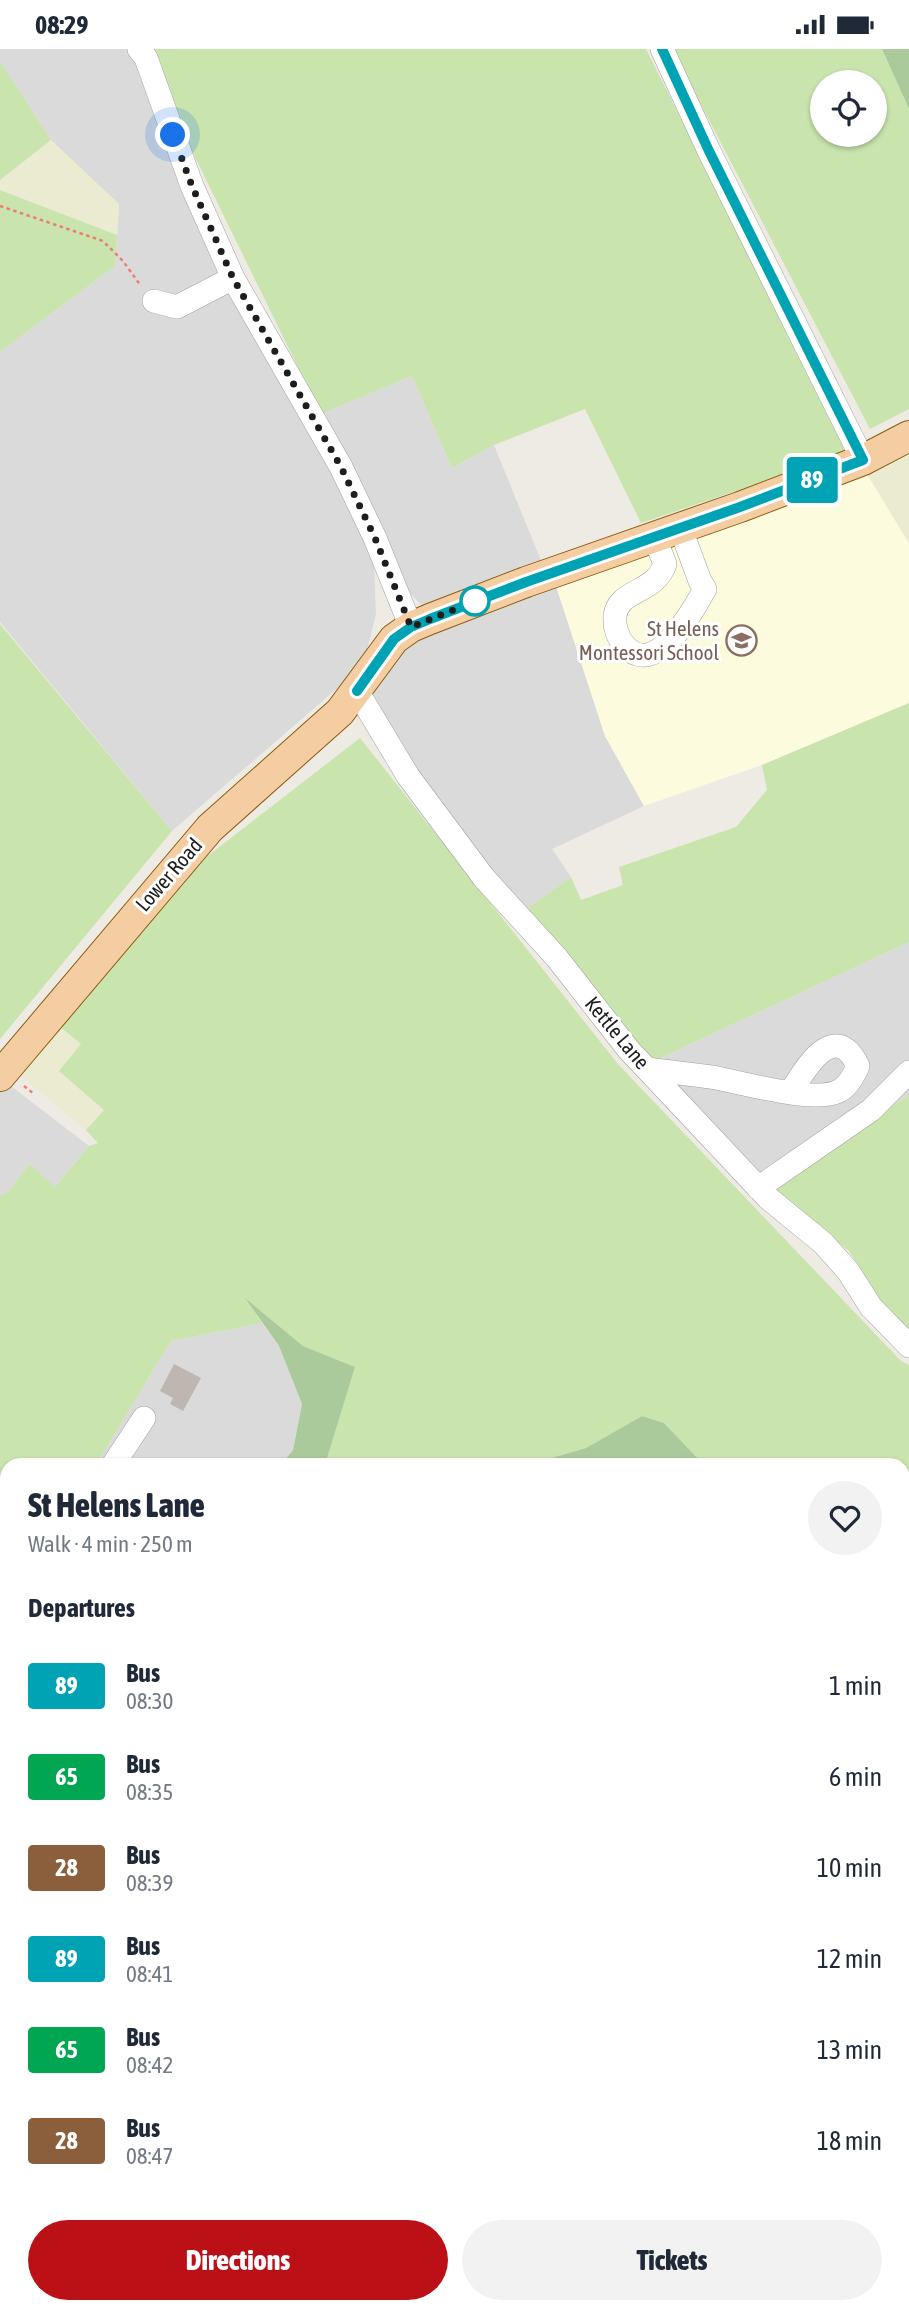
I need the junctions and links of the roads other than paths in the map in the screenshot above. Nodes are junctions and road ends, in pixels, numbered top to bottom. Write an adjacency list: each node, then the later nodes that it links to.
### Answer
1 (139, 49): 3 (street)
2 (662, 49): 6 (street)
3 (233, 278): 4 (street); 8 (street)
4 (155, 301)
5 (909, 436): 6 (main road)
6 (863, 460): 7 (main road)
7 (667, 532): 7 (street); 8 (main road)
8 (411, 627): 9 (main road, Lower Road)
9 (357, 691): 10 (street, Kettle Lane); 12 (main road, Lower Road)
10 (647, 1069): 13 (street); 14 (street, Kettle Lane)
11 (909, 1072): 14 (street)
12 (0, 1076)
13 (791, 1092)
14 (758, 1188): 15 (street, Kettle Lane)
15 (909, 1346)
16 (144, 1418): 17 (street)
17 (118, 1458)

